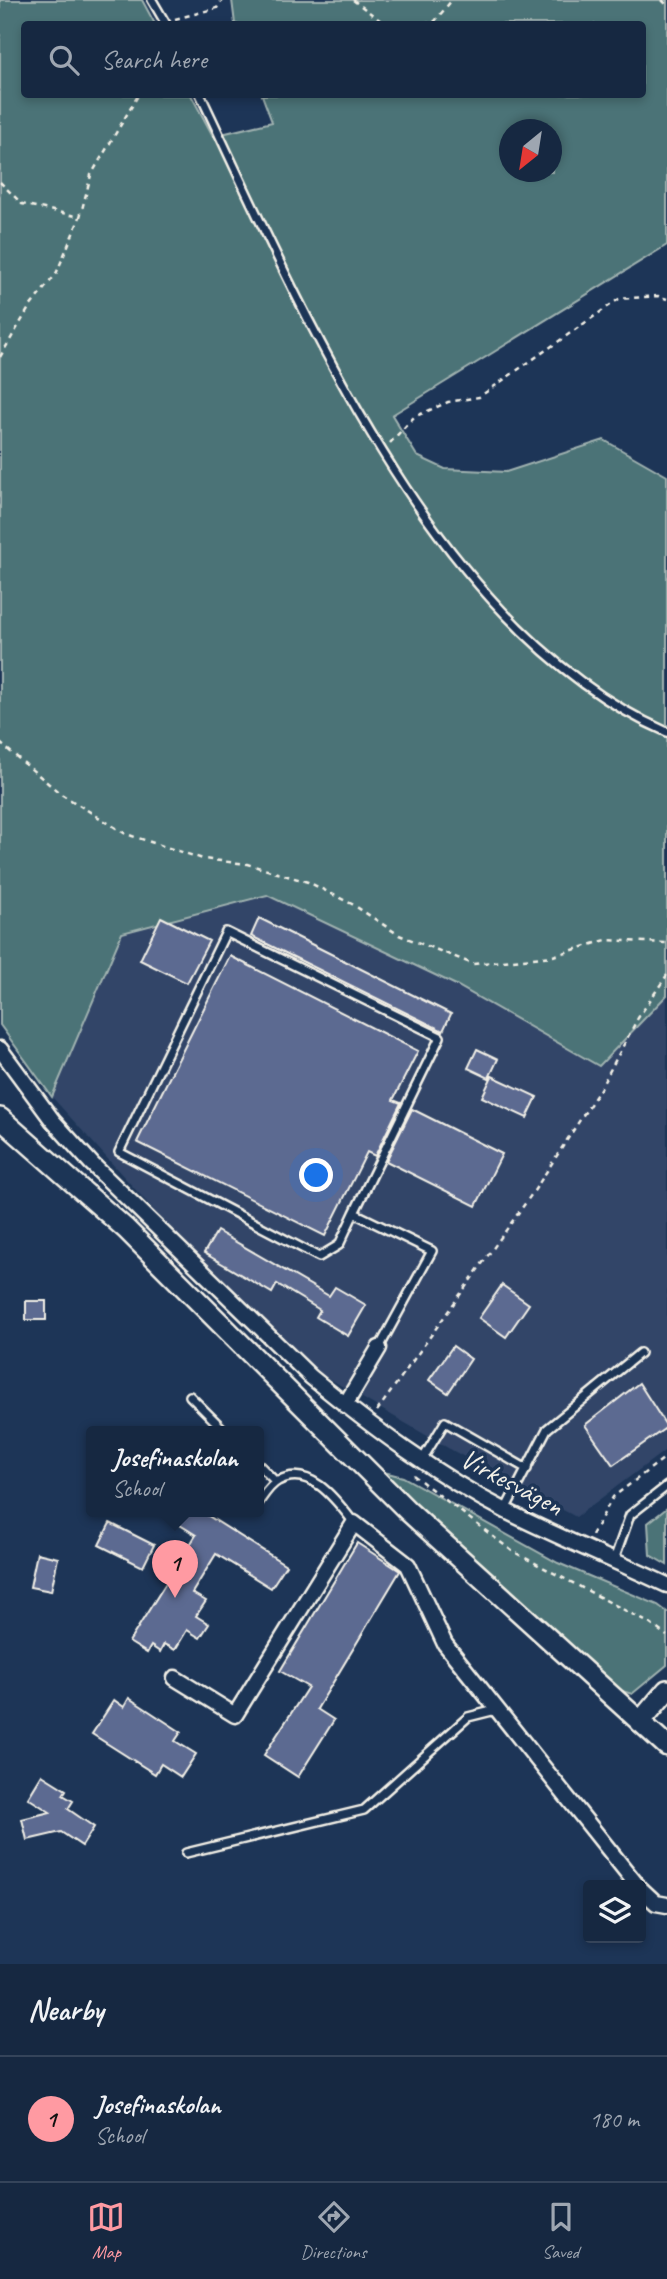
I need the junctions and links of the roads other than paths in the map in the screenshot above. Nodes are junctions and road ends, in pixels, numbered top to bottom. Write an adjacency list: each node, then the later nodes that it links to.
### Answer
1 (152, 0): 2 (lane)
2 (164, 21)
3 (202, 98): 4 (lane)
4 (667, 732)
5 (0, 1049): 11 (street, Virkesvägen)
6 (0, 1118): 26 (main road)
7 (354, 1213): 7 (lane); 8 (lane)
8 (379, 1348): 11 (street)
9 (640, 1353): 14 (lane)
10 (190, 1396): 12 (lane)
11 (345, 1405): 13 (street, Virkesvägen)
12 (220, 1426)
13 (421, 1461): 14 (lane); 19 (street, Virkesvägen)
14 (527, 1469): 19 (lane)
15 (264, 1470): 16 (lane)
16 (276, 1482): 18 (lane); 20 (lane)
17 (667, 1486): 21 (lane)
18 (264, 1496)
19 (505, 1510): 21 (street, Virkesvägen)
20 (354, 1523): 23 (street); 25 (street)
21 (614, 1560): 22 (street, Virkesvägen)
22 (667, 1586)
23 (175, 1678)
24 (667, 1690): 26 (main road)
25 (497, 1710): 28 (lane); 29 (street)
26 (640, 1723): 27 (main road)
27 (667, 1746)
28 (186, 1853)
29 (632, 1880)
30 (646, 1894): 31 (street)
31 (667, 1905)

